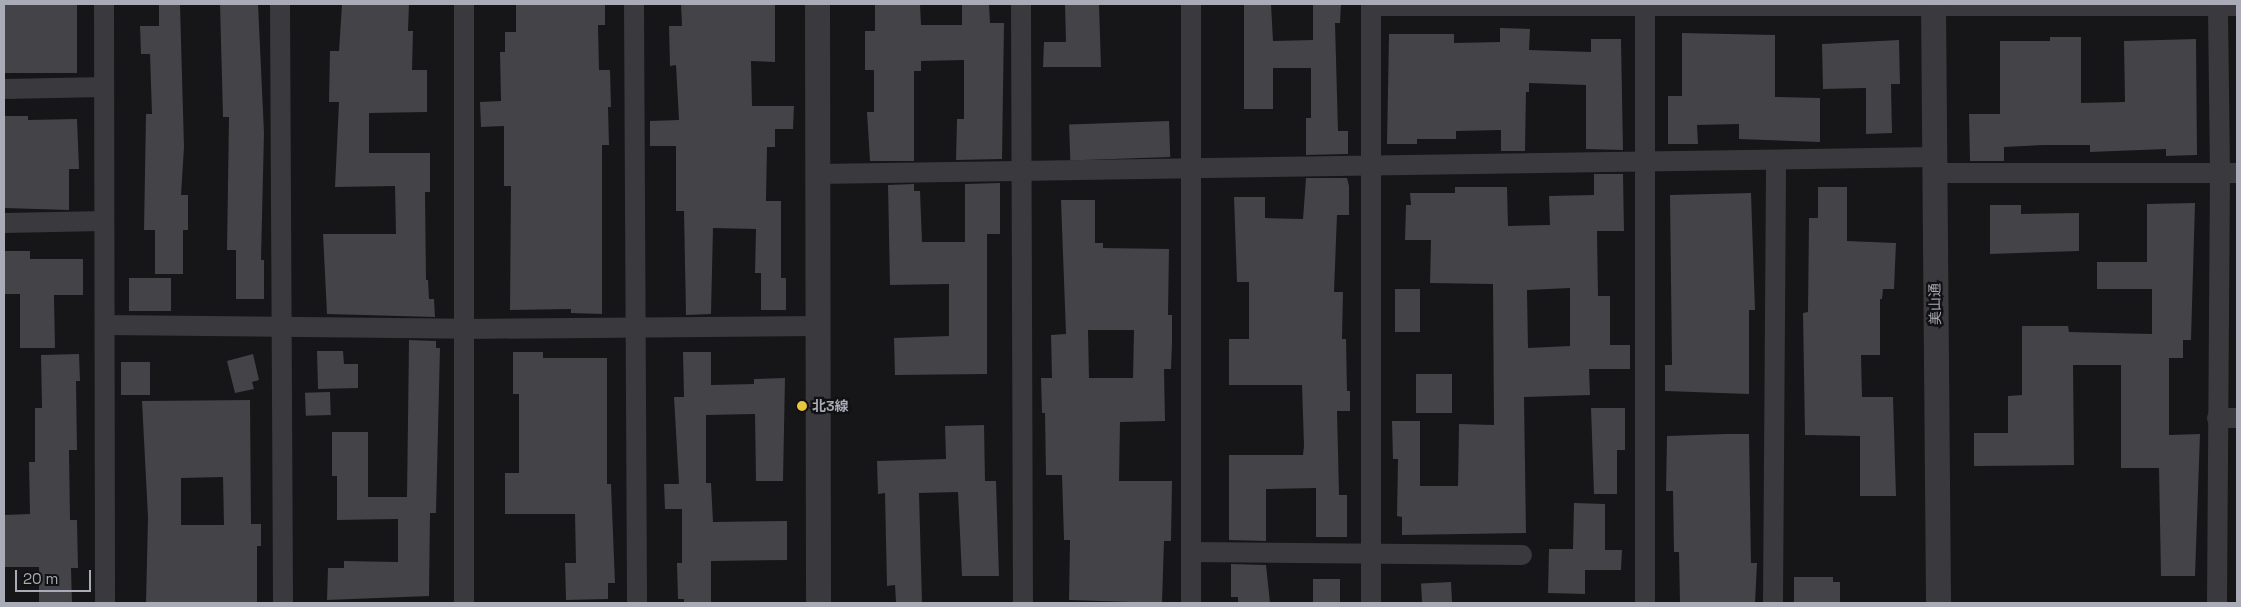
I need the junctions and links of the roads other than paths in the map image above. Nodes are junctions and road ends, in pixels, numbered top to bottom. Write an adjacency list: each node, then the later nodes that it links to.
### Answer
1 (104, 4): 12 (street)
2 (280, 4): 27 (street)
3 (464, 4): 28 (street)
4 (634, 4): 26 (street)
5 (817, 4): 21 (street)
6 (1021, 4): 19 (street)
7 (1191, 4): 18 (street)
8 (1933, 4): 10 (street); 11 (street); 17 (street, 美山通)
9 (1371, 5): 10 (street); 16 (street)
10 (1645, 5): 15 (street)
11 (2224, 6): 20 (street)
12 (104, 87): 13 (street); 22 (street)
13 (4, 89)
14 (1776, 160): 15 (street); 17 (street); 43 (street)
15 (1645, 162): 16 (street); 42 (street)
16 (1370, 165): 18 (street); 32 (street)
17 (1933, 165): 20 (street); 44 (street, 美山通)
18 (1192, 168): 19 (street); 31 (street)
19 (1020, 172): 21 (street); 39 (street)
20 (2229, 173): 29 (street)
21 (817, 174): 25 (street)
22 (104, 221): 23 (street); 24 (street)
23 (4, 222)
24 (104, 325): 27 (street); 34 (street)
25 (817, 326): 26 (street); 38 (street)
26 (635, 327): 28 (street); 37 (street)
27 (283, 328): 28 (street); 35 (street)
28 (465, 329): 36 (street)
29 (2217, 418): 30 (street); 45 (street)
30 (2237, 418)
31 (1191, 552): 32 (street); 40 (street)
32 (1370, 553): 33 (street); 41 (street)
33 (1522, 555)
34 (106, 603)
35 (283, 603)
36 (464, 603)
37 (637, 603)
38 (818, 603)
39 (1022, 603)
40 (1191, 603)
41 (1371, 603)
42 (1645, 603)
43 (1773, 603)
44 (1938, 603)
45 (2217, 603)

